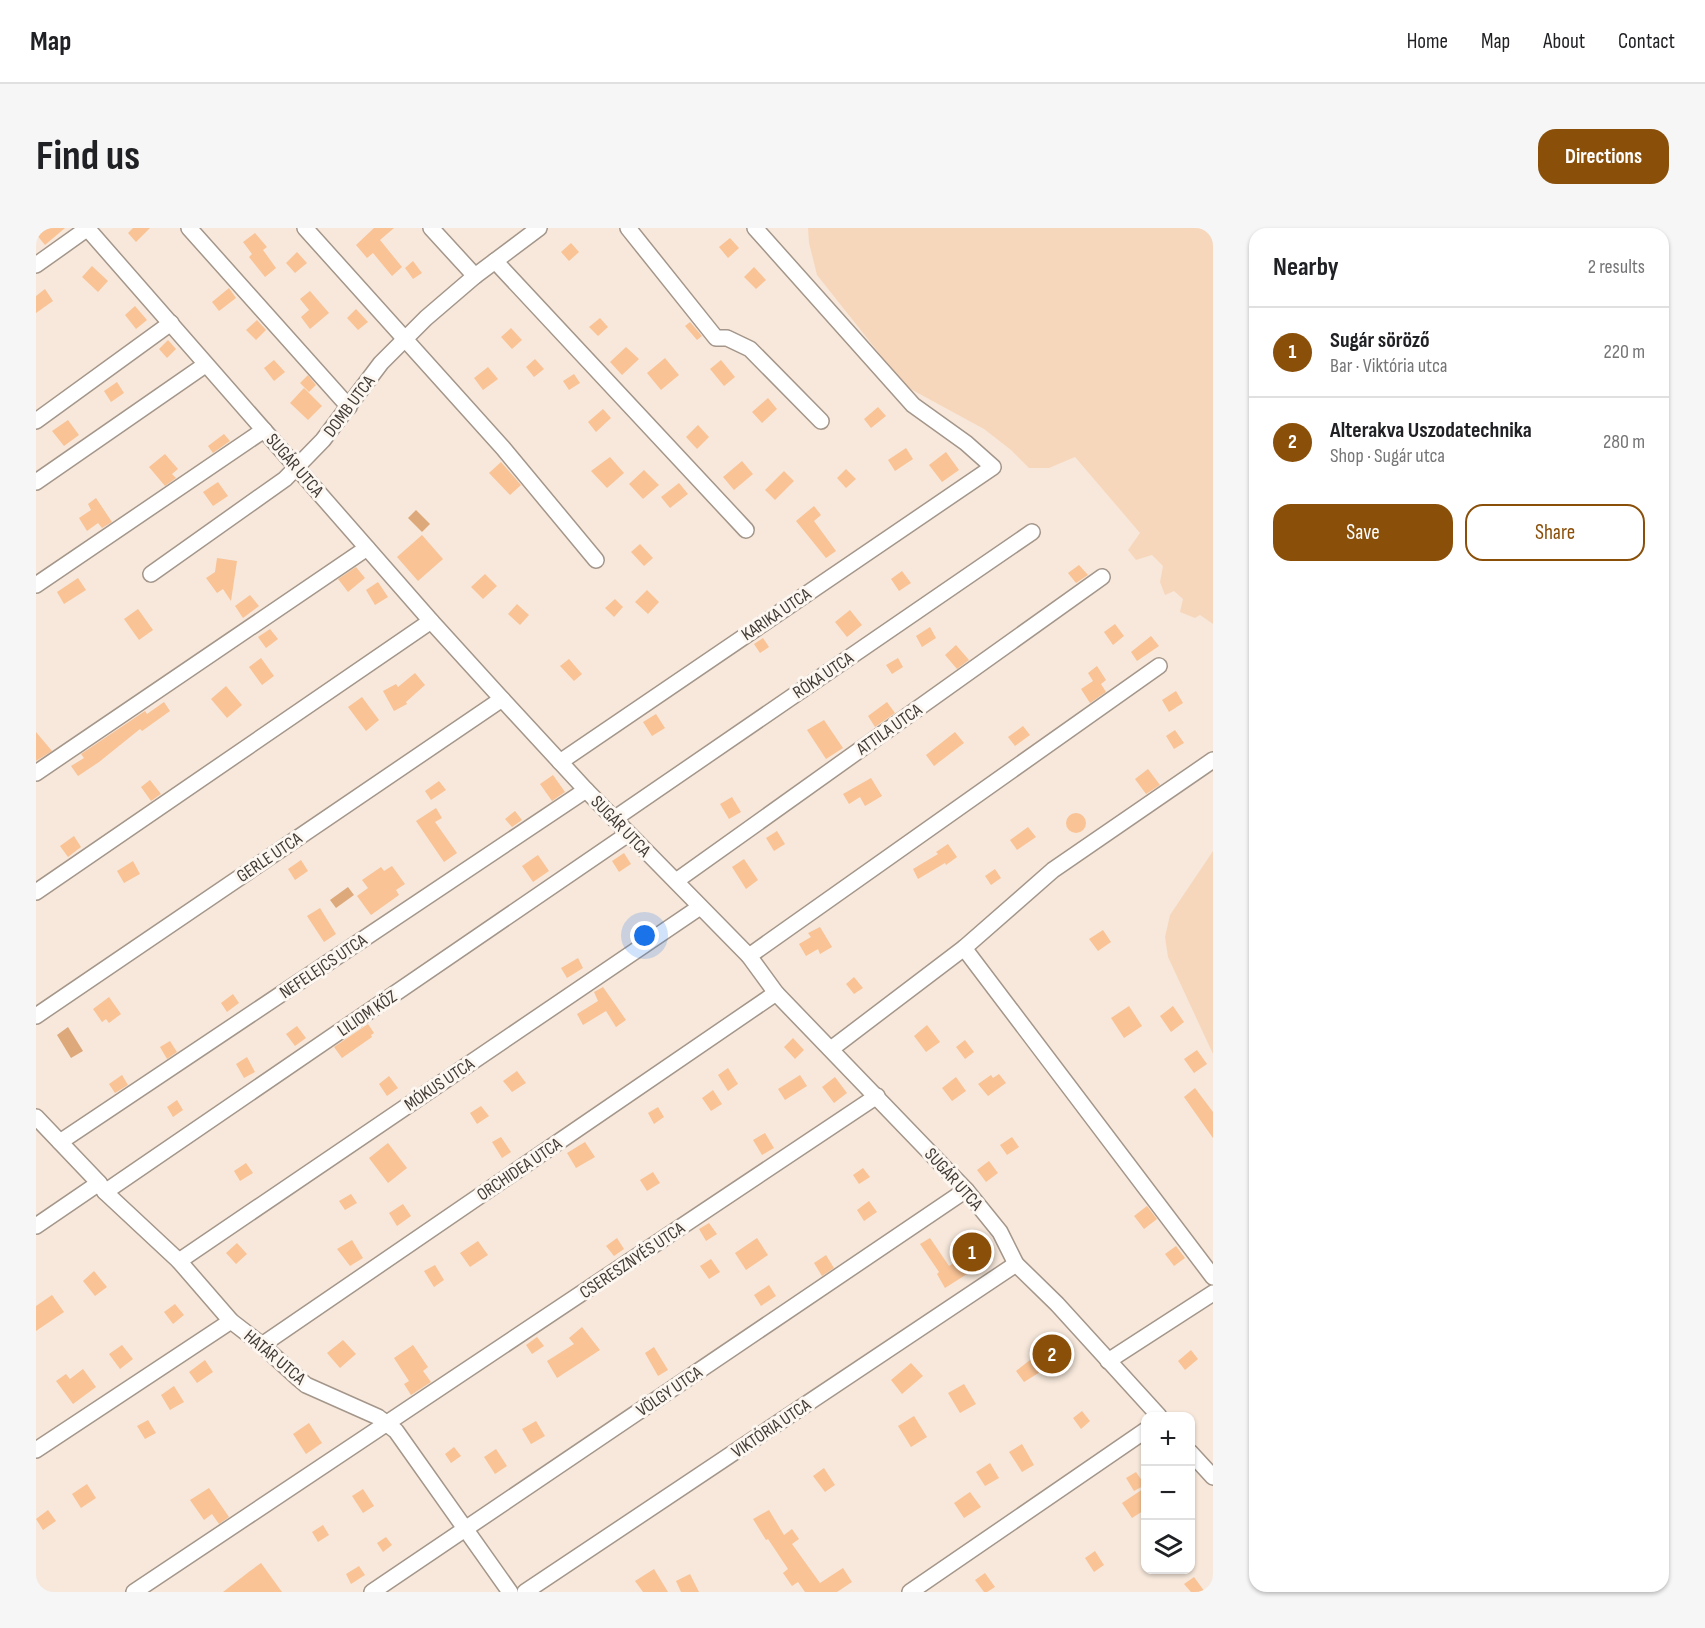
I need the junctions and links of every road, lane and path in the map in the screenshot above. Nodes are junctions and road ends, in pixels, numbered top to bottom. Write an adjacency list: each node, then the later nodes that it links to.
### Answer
1 (87, 228): 9 (street); 11 (street, SUGÁR UTCA)
2 (189, 228): 14 (street)
3 (305, 228): 12 (street)
4 (431, 228): 10 (street)
5 (539, 228): 8 (street, DOMB UTCA)
6 (628, 228): 16 (street)
7 (755, 228): 31 (street, KARIKA UTCA)
8 (495, 261): 10 (street, DOMB UTCA); 20 (street)
9 (36, 265)
10 (476, 276): 12 (street, DOMB UTCA)
11 (171, 323): 13 (street, SUGÁR UTCA); 15 (street)
12 (405, 339): 14 (street, DOMB UTCA); 23 (street)
13 (205, 365): 17 (street, SUGÁR UTCA); 19 (street)
14 (349, 407): 18 (street, DOMB UTCA)
15 (36, 421)
16 (821, 421)
17 (264, 430): 18 (street, SUGÁR UTCA); 26 (street)
18 (297, 467): 22 (street, SUGÁR UTCA); 24 (street, DOMB UTCA)
19 (36, 482)
20 (746, 530)
21 (1032, 532): 34 (street, RÓKA UTCA)
22 (366, 548): 27 (street, SUGÁR UTCA); 32 (street)
23 (596, 560)
24 (151, 574)
25 (1102, 577): 36 (street, ATTILA UTCA)
26 (36, 585)
27 (431, 621): 29 (street, SUGÁR UTCA); 37 (street)
28 (1159, 666): 40 (street)
29 (502, 699): 31 (street, SUGÁR UTCA); 42 (street, GERLE UTCA)
30 (1213, 760): 39 (street)
31 (560, 762): 33 (street, SUGÁR UTCA)
32 (36, 773)
33 (586, 790): 34 (street, SUGÁR UTCA); 46 (street, NEFELEJCS UTCA)
34 (614, 819): 35 (street, SUGÁR UTCA)
35 (628, 834): 36 (street, SUGÁR UTCA); 47 (street, LILIOM KÖZ)
36 (676, 881): 38 (street, SUGÁR UTCA)
37 (36, 892)
38 (700, 907): 40 (street, SUGÁR UTCA); 50 (street, MÓKUS UTCA)
39 (964, 948): 43 (street); 52 (street)
40 (749, 956): 41 (street, SUGÁR UTCA)
41 (776, 993): 43 (street, SUGÁR UTCA); 55 (street, ORCHIDEA UTCA)
42 (36, 1016)
43 (831, 1049): 44 (street, SUGÁR UTCA)
44 (877, 1096): 48 (street, SUGÁR UTCA); 58 (street, CSERESZNYÉS UTCA)
45 (36, 1117): 46 (street, HATÁR UTCA)
46 (60, 1142): 47 (street, HATÁR UTCA)
47 (102, 1188): 49 (street, LILIOM KÖZ); 50 (street, HATÁR UTCA)
48 (966, 1190): 51 (street, SUGÁR UTCA); 63 (street, VÖLGY UTCA)
49 (36, 1226)
50 (179, 1261): 54 (street, HATÁR UTCA)
51 (1016, 1264): 56 (street, SUGÁR UTCA); 67 (street, VIKTÓRIA UTCA)
52 (1213, 1277)
53 (1213, 1293): 56 (street)
54 (231, 1321): 55 (street, HATÁR UTCA); 60 (street)
55 (262, 1345): 58 (street, HATÁR UTCA)
56 (1108, 1361): 57 (street, SUGÁR UTCA)
57 (1155, 1412)
58 (388, 1424): 63 (street, HATÁR UTCA); 64 (street, CSERESZNYÉS UTCA)
59 (1141, 1433): 68 (street)
60 (36, 1450)
61 (1195, 1457): 62 (street)
62 (1213, 1477)
63 (466, 1529): 65 (street, VÖLGY UTCA); 66 (street, HATÁR UTCA)
64 (134, 1592)
65 (372, 1592)
66 (510, 1592)
67 (525, 1592)
68 (910, 1592)

